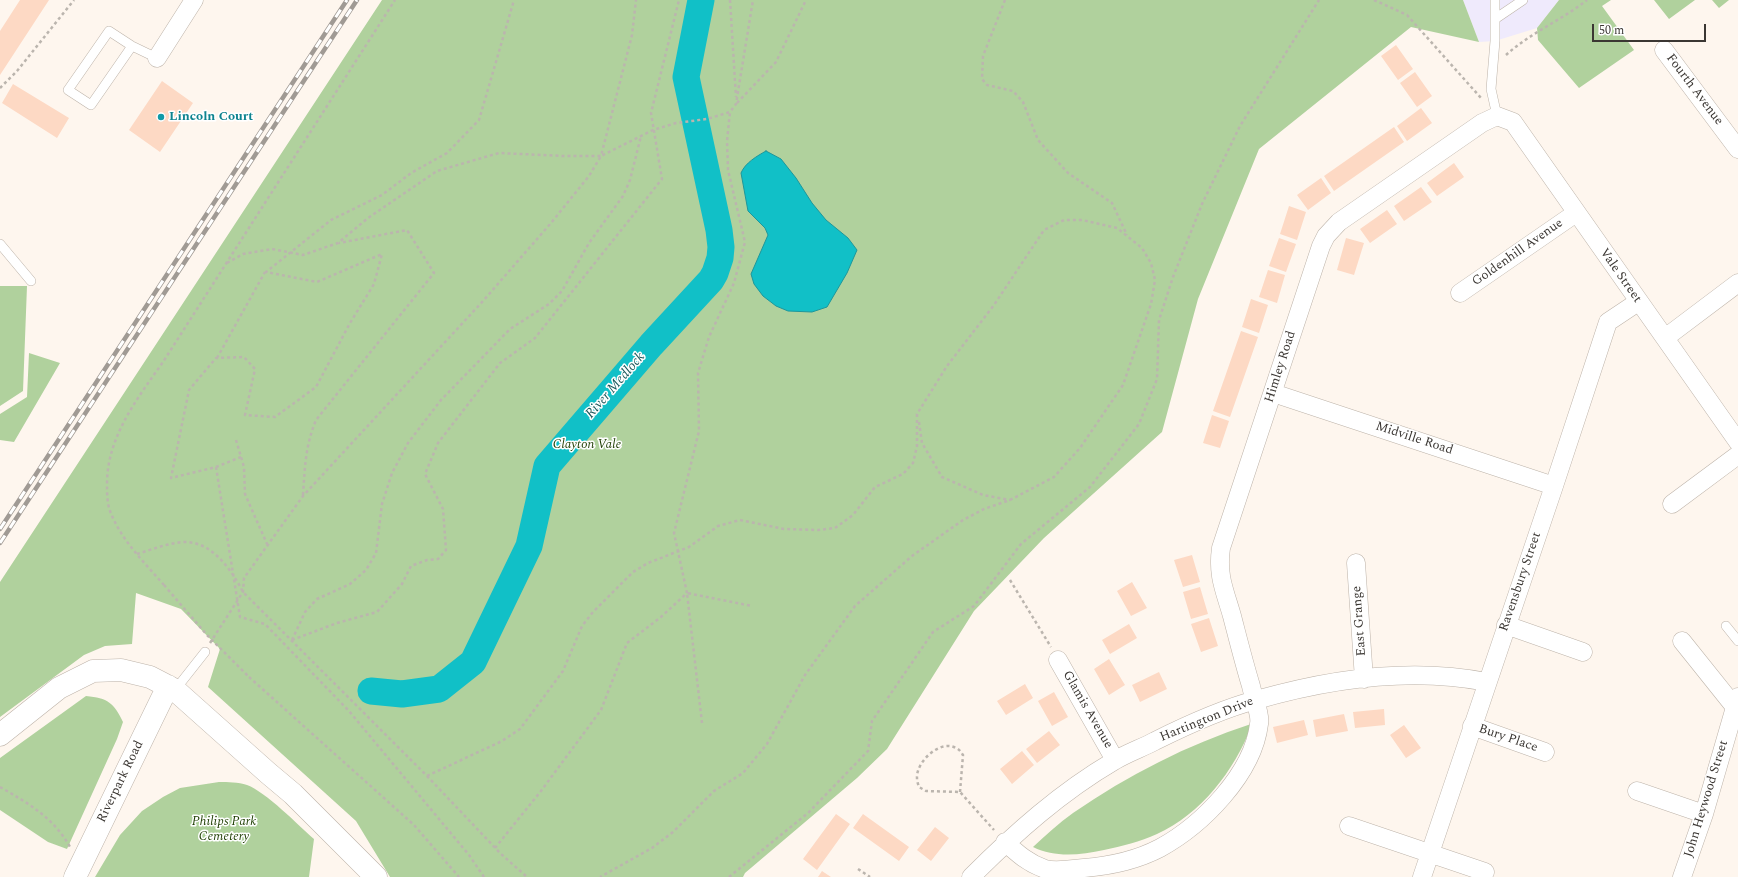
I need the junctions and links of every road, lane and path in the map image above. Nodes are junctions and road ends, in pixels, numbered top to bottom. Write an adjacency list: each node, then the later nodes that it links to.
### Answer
1 (74, 0): 21 (path)
2 (194, 0): 19 (street)
3 (395, 0): 34 (path)
4 (514, 0): 33 (path)
5 (636, 0): 28 (path)
6 (679, 0): 25 (path)
7 (730, 0): 22 (path)
8 (752, 0): 22 (path)
9 (806, 0): 22 (path)
10 (1005, 0): 30 (path)
11 (1319, 0): 98 (path)
12 (1374, 0): 24 (path)
13 (1495, 0): 16 (lane)
14 (1523, 0): 16 (lane)
15 (1587, 0): 20 (path)
16 (1495, 19): 20 (lane)
17 (132, 46): 17 (lane); 19 (lane)
18 (1664, 50): 27 (street, Fourth Avenue)
19 (157, 58)
20 (1493, 67): 24 (lane)
21 (0, 88)
22 (736, 104): 23 (path)
23 (730, 112): 25 (path); 54 (path)
24 (1497, 116): 29 (street, Vale Street); 42 (street, Himley Road)
25 (653, 130): 26 (path); 65 (path)
26 (642, 135): 28 (path); 65 (path)
27 (1738, 150)
28 (601, 156): 31 (path); 50 (path)
29 (1576, 213): 38 (street, Goldenhill Avenue); 39 (street, Vale Street)
30 (1127, 236): 43 (path); 51 (path)
31 (338, 243): 33 (path); 50 (path)
32 (0, 244): 36 (lane)
33 (290, 252): 34 (path); 35 (path)
34 (226, 263): 55 (path)
35 (266, 272): 41 (path); 41 (path)
36 (31, 281)
37 (1738, 283): 40 (street)
38 (1460, 293)
39 (1638, 302): 40 (street, Vale Street); 49 (street, Ravensbury Street)
40 (1665, 338): 45 (street, Vale Street)
41 (216, 358): 48 (path)
42 (1273, 393): 49 (street, Midville Road); 74 (street, Himley Road)
43 (917, 414): 51 (path); 54 (path)
44 (236, 440): 47 (path)
45 (1738, 442)
46 (1738, 455): 52 (street)
47 (241, 457): 48 (path); 53 (path)
48 (216, 467): 57 (path)
49 (1554, 486): 63 (street, Ravensbury Street)
50 (303, 496): 53 (path)
51 (1010, 500): 97 (path)
52 (1672, 504)
53 (267, 545): 59 (path)
54 (678, 551): 60 (path); 81 (path)
55 (137, 554): 57 (path); 94 (path, bridge)
56 (1356, 563): 71 (street, East Grange)
57 (232, 572): 59 (path); 61 (path)
58 (1010, 580): 70 (path)
59 (243, 592): 61 (path); 65 (path)
60 (687, 593): 62 (path); 76 (path); 88 (path)
61 (237, 600): 68 (path); 95 (path)
62 (752, 606)
63 (1506, 625): 69 (street); 72 (street, Ravensbury Street)
64 (1726, 626): 67 (lane)
65 (292, 640): 81 (path)
66 (1682, 641): 75 (street)
67 (1738, 641)
68 (205, 652): 73 (lane)
69 (1583, 652)
70 (1058, 660): 80 (street, Glamis Avenue)
71 (1364, 679): 72 (street, Hartington Drive); 74 (street, Hartington Drive)
72 (1487, 682): 77 (street, Ravensbury Street)
73 (172, 688): 78 (street); 91 (street, Riverpark Road); 93 (street)
74 (1254, 700): 80 (street, Hartington Drive); 87 (street, Himley Road)
75 (1737, 704): 85 (street, John Heywood Street)
76 (702, 723)
77 (1472, 726): 79 (street, Bury Place); 89 (street, Ravensbury Street)
78 (0, 735)
79 (1545, 752)
80 (1115, 760): 87 (street, Hartington Drive)
81 (427, 776): 88 (path)
82 (0, 787): 91 (path)
83 (1637, 791): 85 (street)
84 (960, 792): 84 (path); 87 (path)
85 (1704, 814): 102 (street, John Heywood Street)
86 (1349, 826): 89 (street)
87 (1006, 842): 100 (street, Hartington Drive)
88 (495, 848): 96 (path)
89 (1429, 854): 92 (street); 101 (street, Ravensbury Street)
90 (858, 869): 99 (path)
91 (78, 871)
92 (1485, 872)
93 (376, 877)
94 (459, 877)
95 (484, 877)
96 (527, 877)
97 (600, 877)
98 (728, 877)
99 (870, 877)
100 (971, 877)
101 (1422, 877)
102 (1682, 877)

